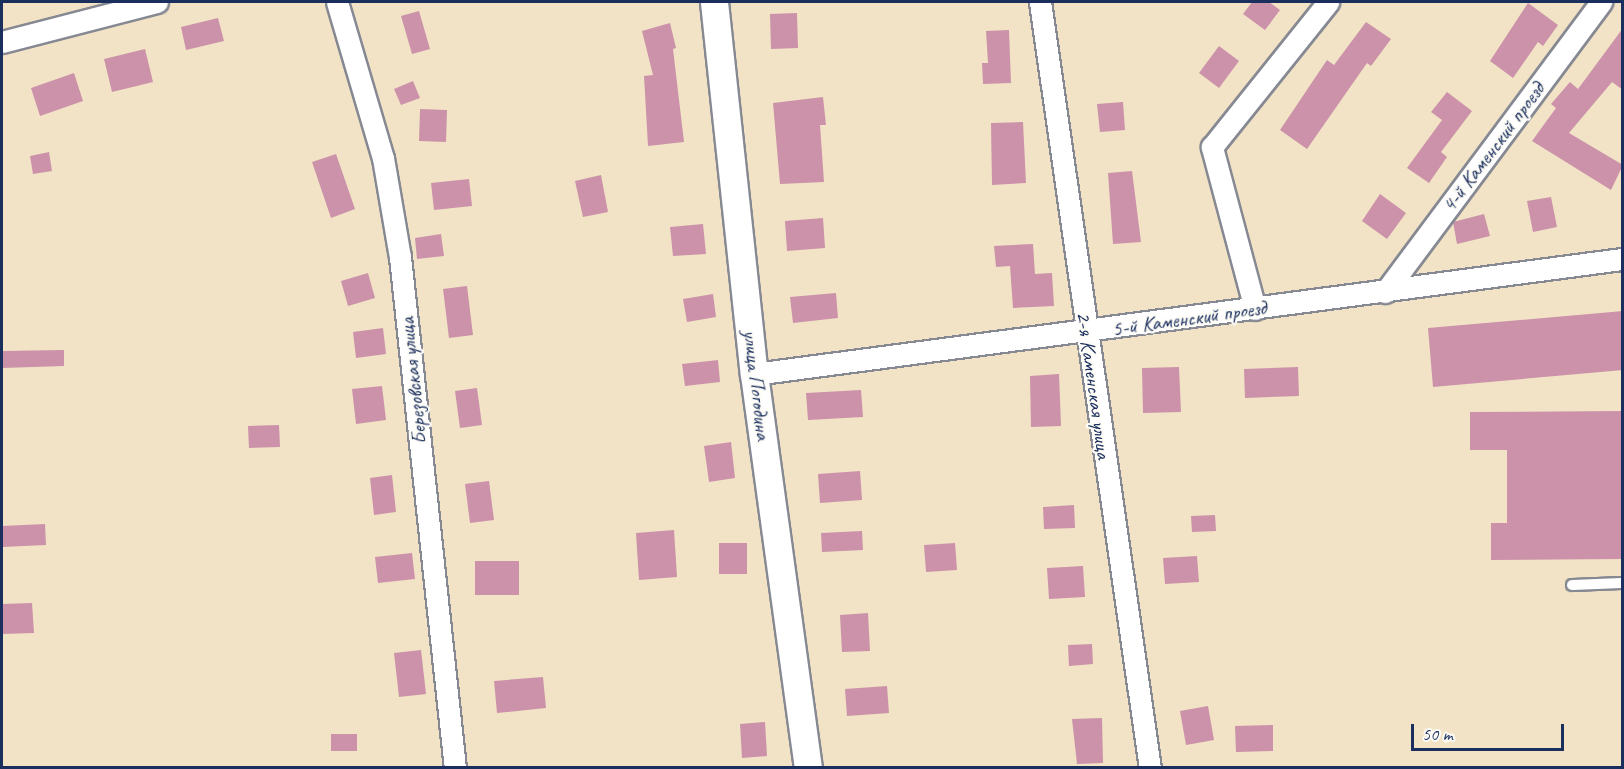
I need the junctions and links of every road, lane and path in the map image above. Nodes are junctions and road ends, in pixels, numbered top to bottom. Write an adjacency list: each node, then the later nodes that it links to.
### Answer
1 (157, 2): 7 (street)
2 (337, 2): 15 (street, Березовская улица)
3 (714, 2): 12 (street, улица Погодина)
4 (1040, 2): 11 (street, 2-я Каменская улица)
5 (1328, 2): 10 (street)
6 (1601, 2): 9 (street, 4-й Каменский проезд)
7 (2, 42)
8 (1623, 259): 9 (street, 5-й Каменский проезд)
9 (1385, 292): 10 (street, 5-й Каменский проезд)
10 (1255, 309): 11 (street, 5-й Каменский проезд)
11 (1086, 332): 12 (street, 5-й Каменский проезд); 17 (street, 2-я Каменская улица)
12 (754, 374): 16 (street, улица Погодина)
13 (1623, 583): 14 (lane)
14 (1572, 585)
15 (455, 768)
16 (808, 768)
17 (1150, 768)

